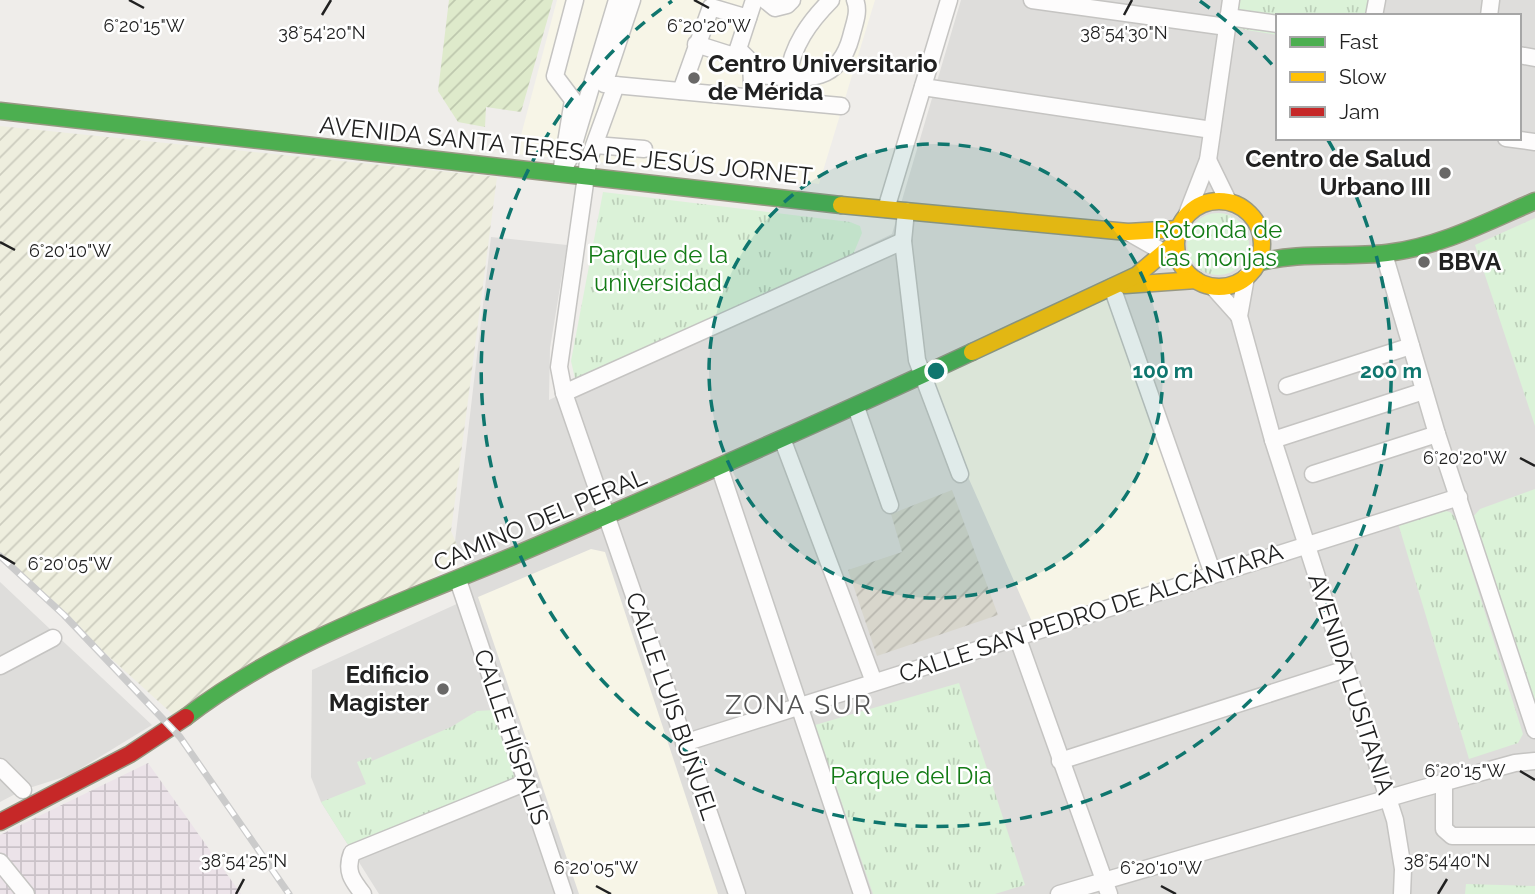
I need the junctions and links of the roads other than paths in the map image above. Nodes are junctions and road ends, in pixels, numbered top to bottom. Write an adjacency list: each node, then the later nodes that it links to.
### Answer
1 (575, 0): 22 (street)
2 (617, 0): 21 (street)
3 (632, 0): 19 (street)
4 (754, 0): 12 (street)
5 (765, 0): 6 (street)
6 (792, 0)
7 (855, 0): 18 (street)
8 (948, 0): 20 (street)
9 (1032, 0): 13 (street)
10 (1231, 0): 13 (street)
11 (825, 2): 18 (street)
12 (748, 18): 15 (street); 16 (street)
13 (1228, 22): 14 (street); 27 (street)
14 (1276, 24)
15 (696, 44): 16 (street); 23 (street)
16 (738, 49): 17 (street)
17 (753, 75): 18 (street); 24 (street)
18 (788, 77)
19 (616, 85): 23 (street); 28 (street, CALLE LUIS BUÑUEL)
20 (923, 87): 27 (street); 35 (street)
21 (590, 89): 22 (street); 31 (street)
22 (568, 92): 31 (street)
23 (688, 97): 24 (street)
24 (753, 104): 25 (street)
25 (841, 106)
26 (0, 111): 31 (street, AVENIDA SANTA TERESA DE JESÚS JORNET)
27 (1212, 130): 30 (street)
28 (594, 145): 29 (street); 32 (street, CALLE LUIS BUÑUEL)
29 (644, 149)
30 (1208, 160): 33 (street); 37 (street)
31 (561, 173): 32 (street, AVENIDA SANTA TERESA DE JESÚS JORNET)
32 (587, 176): 35 (street, AVENIDA SANTA TERESA DE JESÚS JORNET); 55 (street, CALLE LUIS BUÑUEL)
33 (1228, 201): 37 (street); 38 (street)
34 (1535, 201): 43 (street)
35 (886, 209): 36 (street, AVENIDA SANTA TERESA DE JESÚS JORNET)
36 (906, 211): 39 (street, AVENIDA SANTA TERESA DE JESÚS JORNET); 41 (street)
37 (1187, 214): 40 (street)
38 (1260, 230): 42 (street); 45 (street)
39 (1128, 232): 40 (street, AVENIDA SANTA TERESA DE JESÚS JORNET); 44 (street, AVENIDA SANTA TERESA DE JESÚS JORNET)
40 (1177, 236): 44 (street, CAMINO DEL PERAL)
41 (903, 241): 52 (street); 55 (street)
42 (1303, 253): 43 (street); 45 (street)
43 (1384, 254): 51 (street)
44 (1170, 257): 47 (street); 48 (street, CAMINO DEL PERAL)
45 (1257, 263): 46 (street)
46 (1246, 277): 49 (street); 50 (street, AVENIDA LUSITANIA)
47 (1196, 280): 48 (street, CAMINO DEL PERAL); 49 (street)
48 (1112, 287): 52 (street, CAMINO DEL PERAL); 67 (street)
49 (1213, 287): 50 (street, AVENIDA LUSITANIA)
50 (1239, 316): 58 (street, AVENIDA LUSITANIA)
51 (1411, 346): 53 (street); 54 (street)
52 (923, 375): 56 (street, CAMINO DEL PERAL); 61 (street)
53 (1287, 386)
54 (1424, 391): 57 (street); 58 (street)
55 (564, 393): 65 (street, CALLE LUIS BUÑUEL)
56 (856, 407): 59 (street, CAMINO DEL PERAL); 64 (street)
57 (1437, 433): 62 (street); 63 (street)
58 (1273, 440): 66 (street, AVENIDA LUSITANIA)
59 (783, 441): 60 (street, CAMINO DEL PERAL); 73 (street)
60 (720, 469): 65 (street, CAMINO DEL PERAL); 74 (street)
61 (960, 474)
62 (1314, 474)
63 (1459, 497): 66 (street, CALLE SAN PEDRO DE ALCÁNTARA); 75 (street)
64 (890, 505)
65 (608, 518): 68 (street, CAMINO DEL PERAL); 76 (street, CALLE LUIS BUÑUEL)
66 (1307, 544): 67 (street, CALLE SAN PEDRO DE ALCÁNTARA); 72 (street, AVENIDA LUSITANIA)
67 (1213, 574): 70 (street, CALLE SAN PEDRO DE ALCÁNTARA)
68 (458, 580): 80 (street, CALLE HÍSPALIS); 84 (street, CAMINO DEL PERAL)
69 (53, 638): 71 (street)
70 (1018, 639): 73 (street, CALLE SAN PEDRO DE ALCÁNTARA); 77 (street)
71 (0, 666)
72 (1346, 669): 77 (street); 83 (street, AVENIDA LUSITANIA)
73 (874, 682): 74 (street, CALLE SAN PEDRO DE ALCÁNTARA)
74 (799, 705): 76 (street, CALLE SAN PEDRO DE ALCÁNTARA); 92 (street)
75 (1535, 730)
76 (684, 743): 91 (street, CALLE LUIS BUÑUEL)
77 (1060, 761): 87 (street)
78 (1535, 761): 81 (street)
79 (0, 767): 82 (street)
80 (527, 782): 89 (street); 90 (street, CALLE HÍSPALIS)
81 (1444, 782): 83 (street); 85 (street)
82 (23, 790)
83 (1388, 798): 87 (street); 94 (street, AVENIDA LUSITANIA)
84 (0, 822)
85 (1535, 836)
86 (0, 862): 88 (street)
87 (1105, 887): 93 (street)
88 (26, 894)
89 (363, 894)
90 (564, 894)
91 (737, 894)
92 (862, 894)
93 (1059, 894)
94 (1402, 894)

